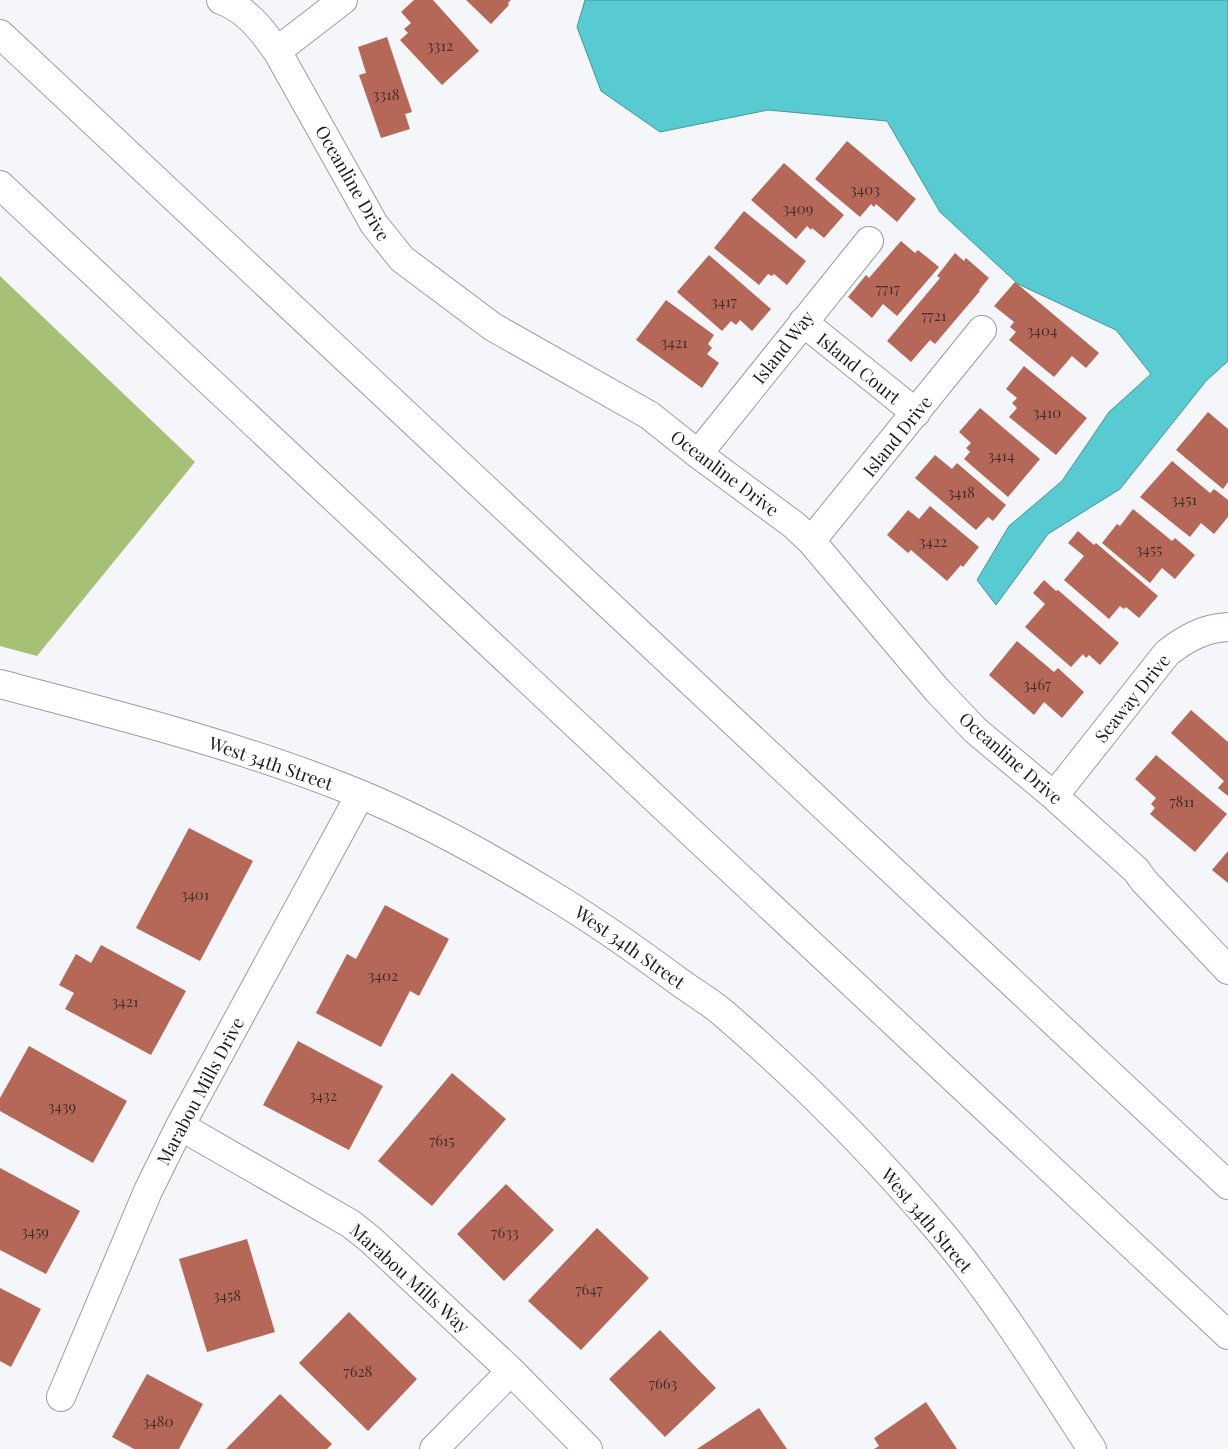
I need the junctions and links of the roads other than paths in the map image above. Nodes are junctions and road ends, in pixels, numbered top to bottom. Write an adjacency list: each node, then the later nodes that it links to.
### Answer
1 (221, 0): 4 (main road, Oceanline Drive)
2 (343, 0): 4 (main road)
3 (0, 34): 18 (main road)
4 (278, 51): 10 (main road, Oceanline Drive)
5 (0, 185): 19 (main road)
6 (869, 241): 7 (main road, Island Way)
7 (803, 322): 9 (main road, Island Court); 10 (main road, Island Way)
8 (982, 330): 9 (main road, Island Drive)
9 (916, 413): 11 (main road, Island Drive)
10 (698, 454): 11 (main road, Oceanline Drive)
11 (811, 541): 15 (main road, Oceanline Drive)
12 (1228, 626): 15 (main road, Seaway Drive)
13 (0, 684): 14 (main road, West 34th Street)
14 (360, 794): 17 (main road, Marabou Mills Drive); 24 (main road, West 34th Street)
15 (1054, 796): 16 (main road, Oceanline Drive)
16 (1228, 970)
17 (180, 1126): 20 (main road, Marabou Mills Way); 21 (main road, Marabou Mills Drive)
18 (1228, 1185)
19 (1228, 1335)
20 (511, 1371): 22 (main road); 23 (main road, Marabou Mills Way)
21 (61, 1397)
22 (434, 1449)
23 (588, 1449)
24 (1092, 1449)

